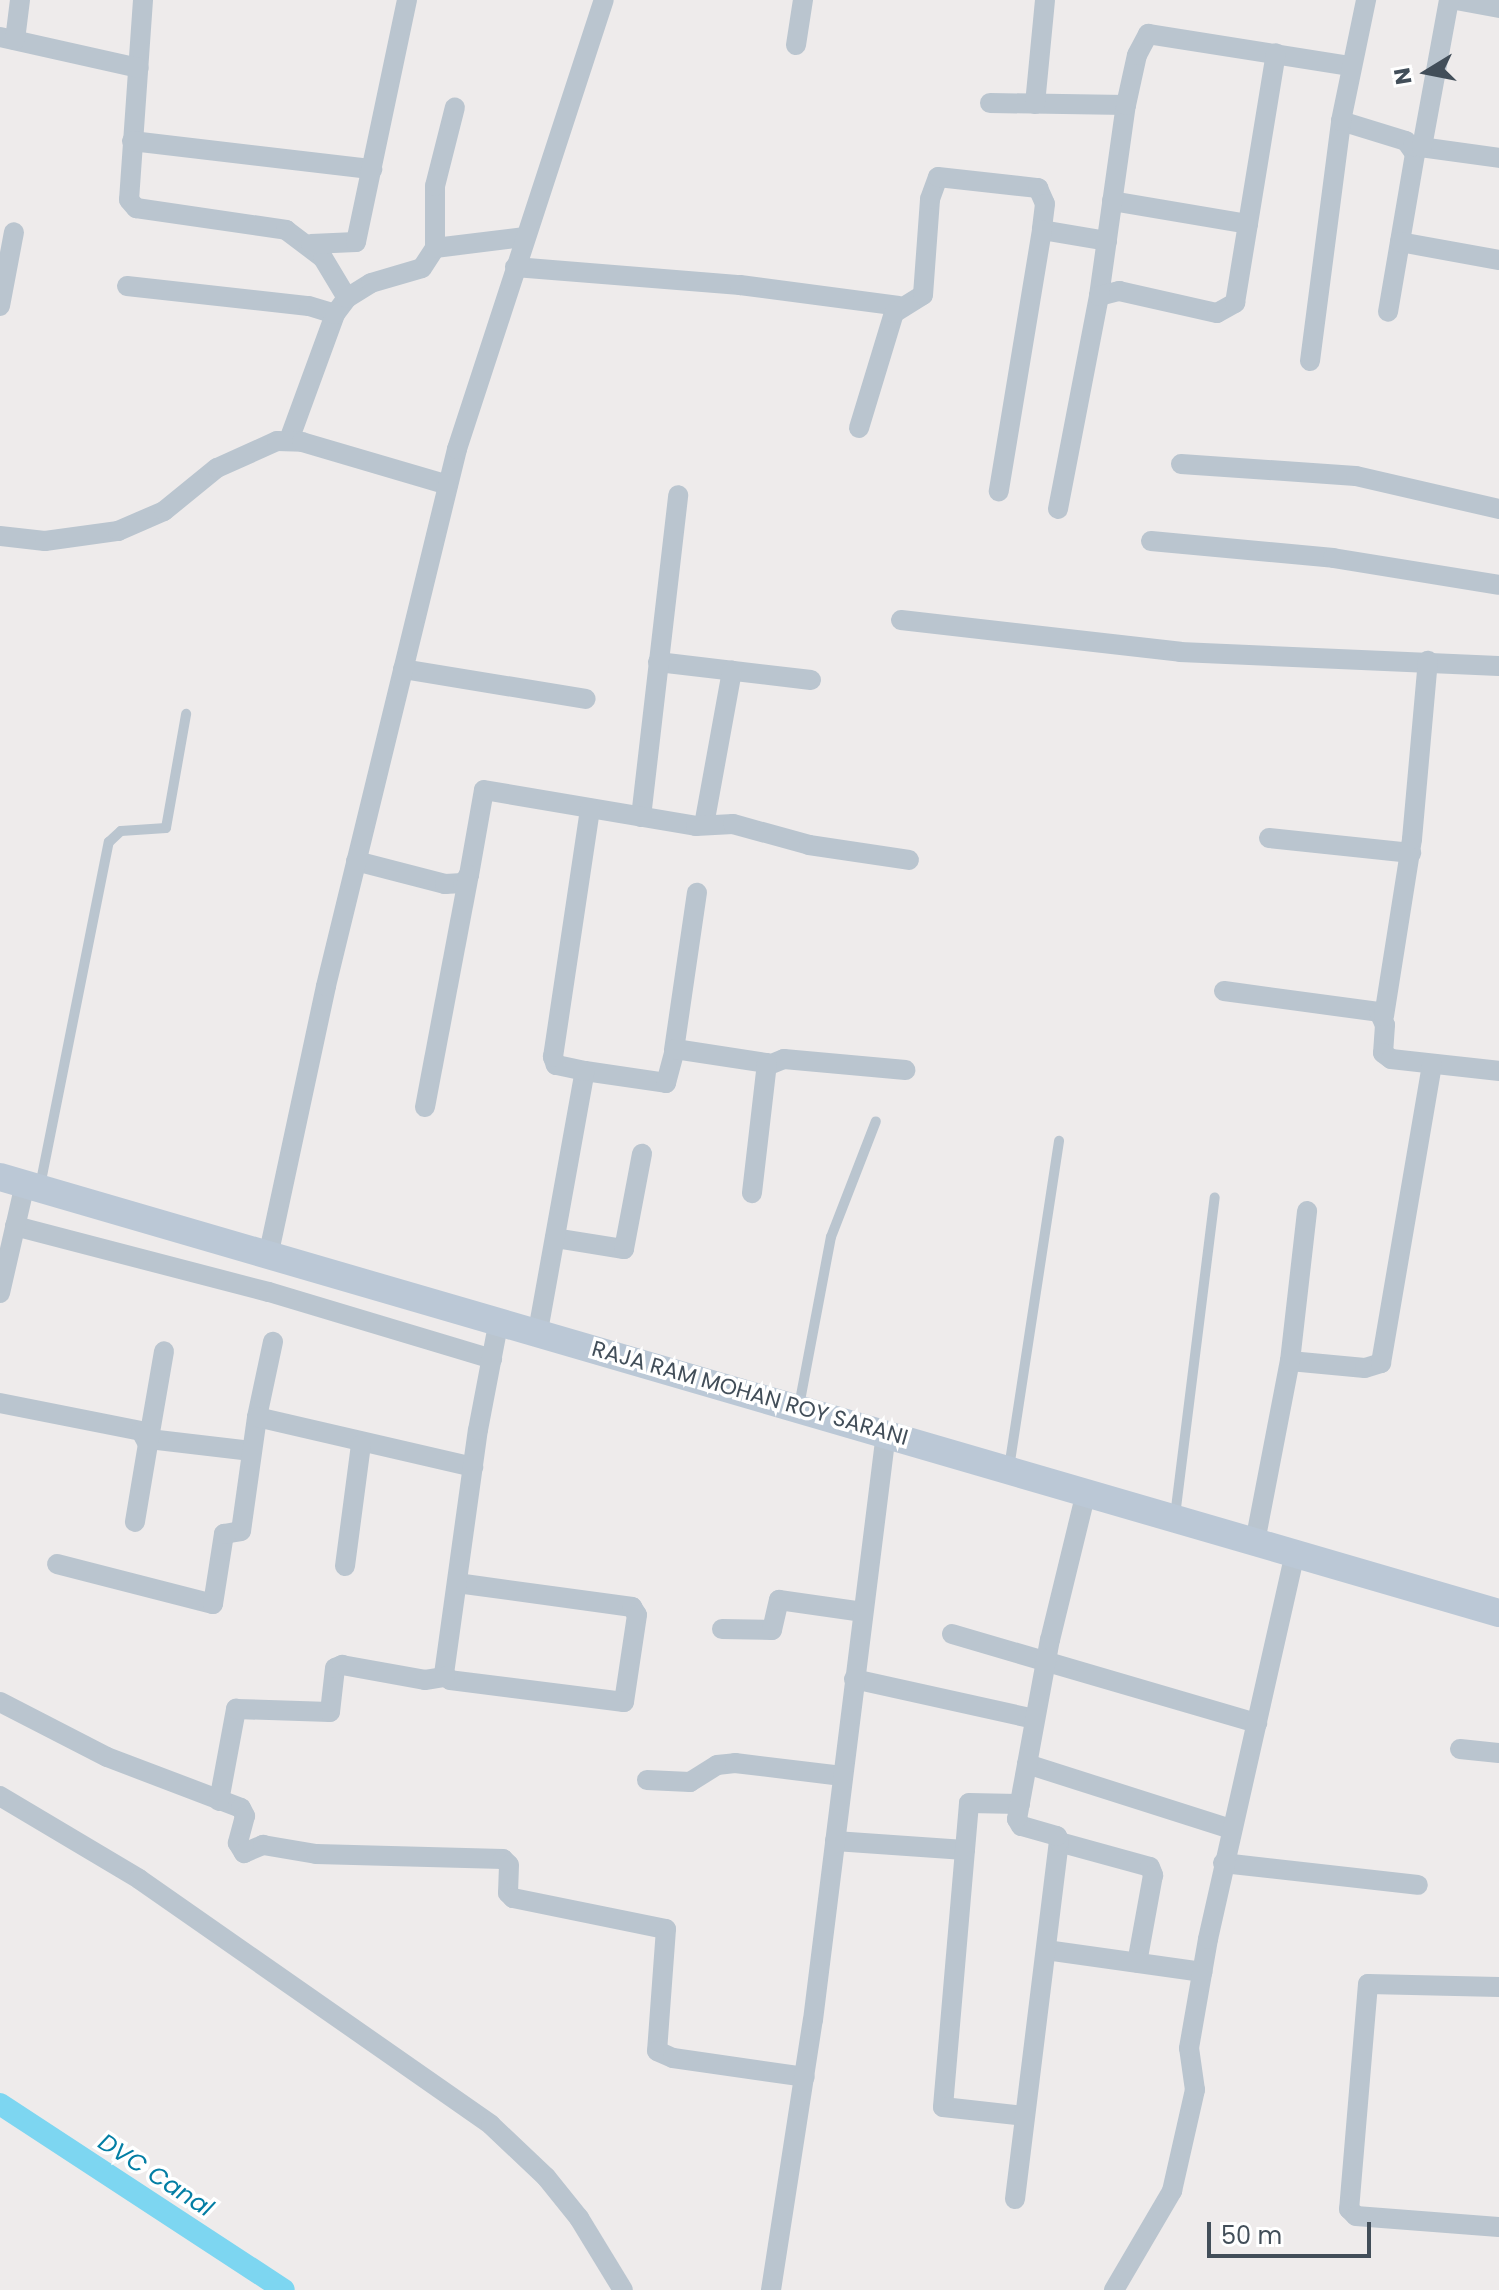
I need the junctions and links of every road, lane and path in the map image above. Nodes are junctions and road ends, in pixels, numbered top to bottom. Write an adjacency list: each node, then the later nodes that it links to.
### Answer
1 (20, 0): 11 (street)
2 (143, 0): 15 (street)
3 (407, 0): 24 (street)
4 (604, 0): 29 (street)
5 (803, 0): 12 (street)
6 (1045, 0): 17 (street)
7 (1366, 0): 14 (street)
8 (1449, 0): 22 (street)
9 (1456, 0): 10 (street)
10 (1499, 8)
11 (8, 38): 15 (street)
12 (796, 45)
13 (1276, 53): 14 (street); 18 (street); 26 (street)
14 (1350, 66): 20 (street)
15 (139, 68): 21 (street)
16 (990, 103): 17 (street)
17 (1035, 104): 18 (street)
18 (1126, 105): 25 (street)
19 (455, 107): 33 (street)
20 (1341, 121): 22 (street); 42 (street)
21 (132, 141): 24 (street); 32 (street)
22 (1417, 147): 23 (street); 31 (street)
23 (1499, 158)
24 (372, 169): 32 (street)
25 (1112, 201): 26 (street); 30 (street)
26 (1248, 224): 37 (street)
27 (1042, 230): 30 (street); 40 (street); 47 (street)
28 (14, 232): 38 (street)
29 (525, 237): 33 (street); 35 (street)
30 (1107, 241): 37 (street)
31 (1400, 242): 34 (street); 41 (street)
32 (311, 244): 39 (street)
33 (435, 248): 39 (street)
34 (1499, 260)
35 (515, 267): 40 (street); 46 (street)
36 (127, 286): 39 (street)
37 (1099, 296): 49 (street)
38 (0, 306)
39 (341, 306): 44 (street)
40 (899, 306): 43 (street)
41 (1388, 312)
42 (1310, 361)
43 (859, 428)
44 (289, 440): 46 (street); 51 (street)
45 (1181, 464): 50 (street)
46 (448, 485): 58 (street)
47 (999, 491)
48 (678, 495): 56 (street)
49 (1058, 509)
50 (1499, 509)
51 (0, 536)
52 (1151, 541): 53 (street)
53 (1499, 585)
54 (901, 620): 55 (street)
55 (1428, 661): 57 (street); 67 (street)
56 (658, 662): 59 (street); 64 (street)
57 (1499, 666)
58 (403, 669): 61 (street); 69 (street)
59 (732, 671): 60 (street); 65 (street)
60 (811, 680)
61 (586, 699)
62 (186, 714): 84 (lane)
63 (590, 809): 64 (street); 70 (street); 78 (street)
64 (641, 817): 65 (street)
65 (704, 825): 68 (street)
66 (1269, 838): 67 (street)
67 (1411, 853): 73 (street)
68 (909, 860)
69 (356, 861): 70 (street); 90 (street)
70 (469, 875): 80 (street)
71 (697, 893): 74 (street)
72 (1224, 991): 73 (street)
73 (1384, 1016): 75 (street)
74 (674, 1050): 76 (street); 78 (street)
75 (1432, 1064): 79 (street); 97 (street)
76 (769, 1065): 77 (street); 85 (street)
77 (906, 1070)
78 (585, 1071): 89 (street)
79 (1499, 1071)
80 (425, 1107)
81 (876, 1121): 99 (lane)
82 (1059, 1141): 106 (lane)
83 (642, 1154): 89 (street)
84 (22, 1183): 88 (street); 90 (street, RAJA RAM MOHAN ROY SARANI)
85 (752, 1193)
86 (1215, 1197): 108 (lane)
87 (1307, 1211): 97 (street)
88 (15, 1226): 91 (street); 96 (street)
89 (555, 1238): 93 (street)
90 (269, 1252): 92 (street, RAJA RAM MOHAN ROY SARANI)
91 (0, 1293)
92 (499, 1320): 93 (street, RAJA RAM MOHAN ROY SARANI); 96 (street)
93 (538, 1331): 99 (street, RAJA RAM MOHAN ROY SARANI)
94 (273, 1342): 100 (street)
95 (164, 1351): 102 (street)
96 (492, 1359): 105 (street)
97 (1290, 1361): 110 (street)
98 (0, 1403): 102 (street)
99 (798, 1408): 101 (street, RAJA RAM MOHAN ROY SARANI)
100 (257, 1417): 103 (street); 104 (street)
101 (886, 1433): 106 (street, RAJA RAM MOHAN ROY SARANI); 115 (street)
102 (149, 1442): 104 (street); 109 (street)
103 (361, 1445): 105 (street); 113 (street)
104 (251, 1451): 112 (street)
105 (473, 1467): 114 (street)
106 (1009, 1470): 107 (street, RAJA RAM MOHAN ROY SARANI)
107 (1086, 1492): 108 (street, RAJA RAM MOHAN ROY SARANI); 119 (street)
108 (1175, 1518): 110 (street, RAJA RAM MOHAN ROY SARANI)
109 (135, 1522)
110 (1255, 1542): 111 (street, RAJA RAM MOHAN ROY SARANI)
111 (1295, 1553): 116 (street, RAJA RAM MOHAN ROY SARANI); 124 (street)
112 (57, 1564)
113 (345, 1566)
114 (457, 1583): 120 (street); 120 (street)
115 (863, 1612): 117 (street); 121 (street)
116 (1499, 1613)
117 (722, 1629)
118 (952, 1634): 119 (street)
119 (1046, 1660): 123 (street); 124 (street)
120 (445, 1677): 131 (street)
121 (854, 1679): 123 (street); 128 (street)
122 (0, 1702): 131 (street)
123 (1034, 1719): 127 (street)
124 (1257, 1723): 133 (street)
125 (1460, 1749): 126 (street)
126 (1499, 1753)
127 (1027, 1764): 132 (street); 133 (street)
128 (842, 1776): 129 (street); 134 (street)
129 (647, 1780)
130 (0, 1796): 147 (street)
131 (219, 1801): 143 (street)
132 (1020, 1804): 135 (street); 136 (street)
133 (1231, 1829): 137 (street)
134 (835, 1841): 136 (street); 143 (street)
135 (1059, 1842): 139 (street); 140 (street)
136 (965, 1850): 144 (street)
137 (1223, 1863): 138 (street); 141 (street)
138 (1418, 1885)
139 (1046, 1950): 140 (street); 144 (street)
140 (1137, 1963): 141 (street)
141 (1202, 1972): 149 (street)
142 (1499, 1987): 146 (street)
143 (805, 2077): 148 (street)
144 (1025, 2116): 145 (street)
145 (1015, 2199)
146 (1499, 2227)
147 (623, 2290)
148 (771, 2290)
149 (1114, 2290)

